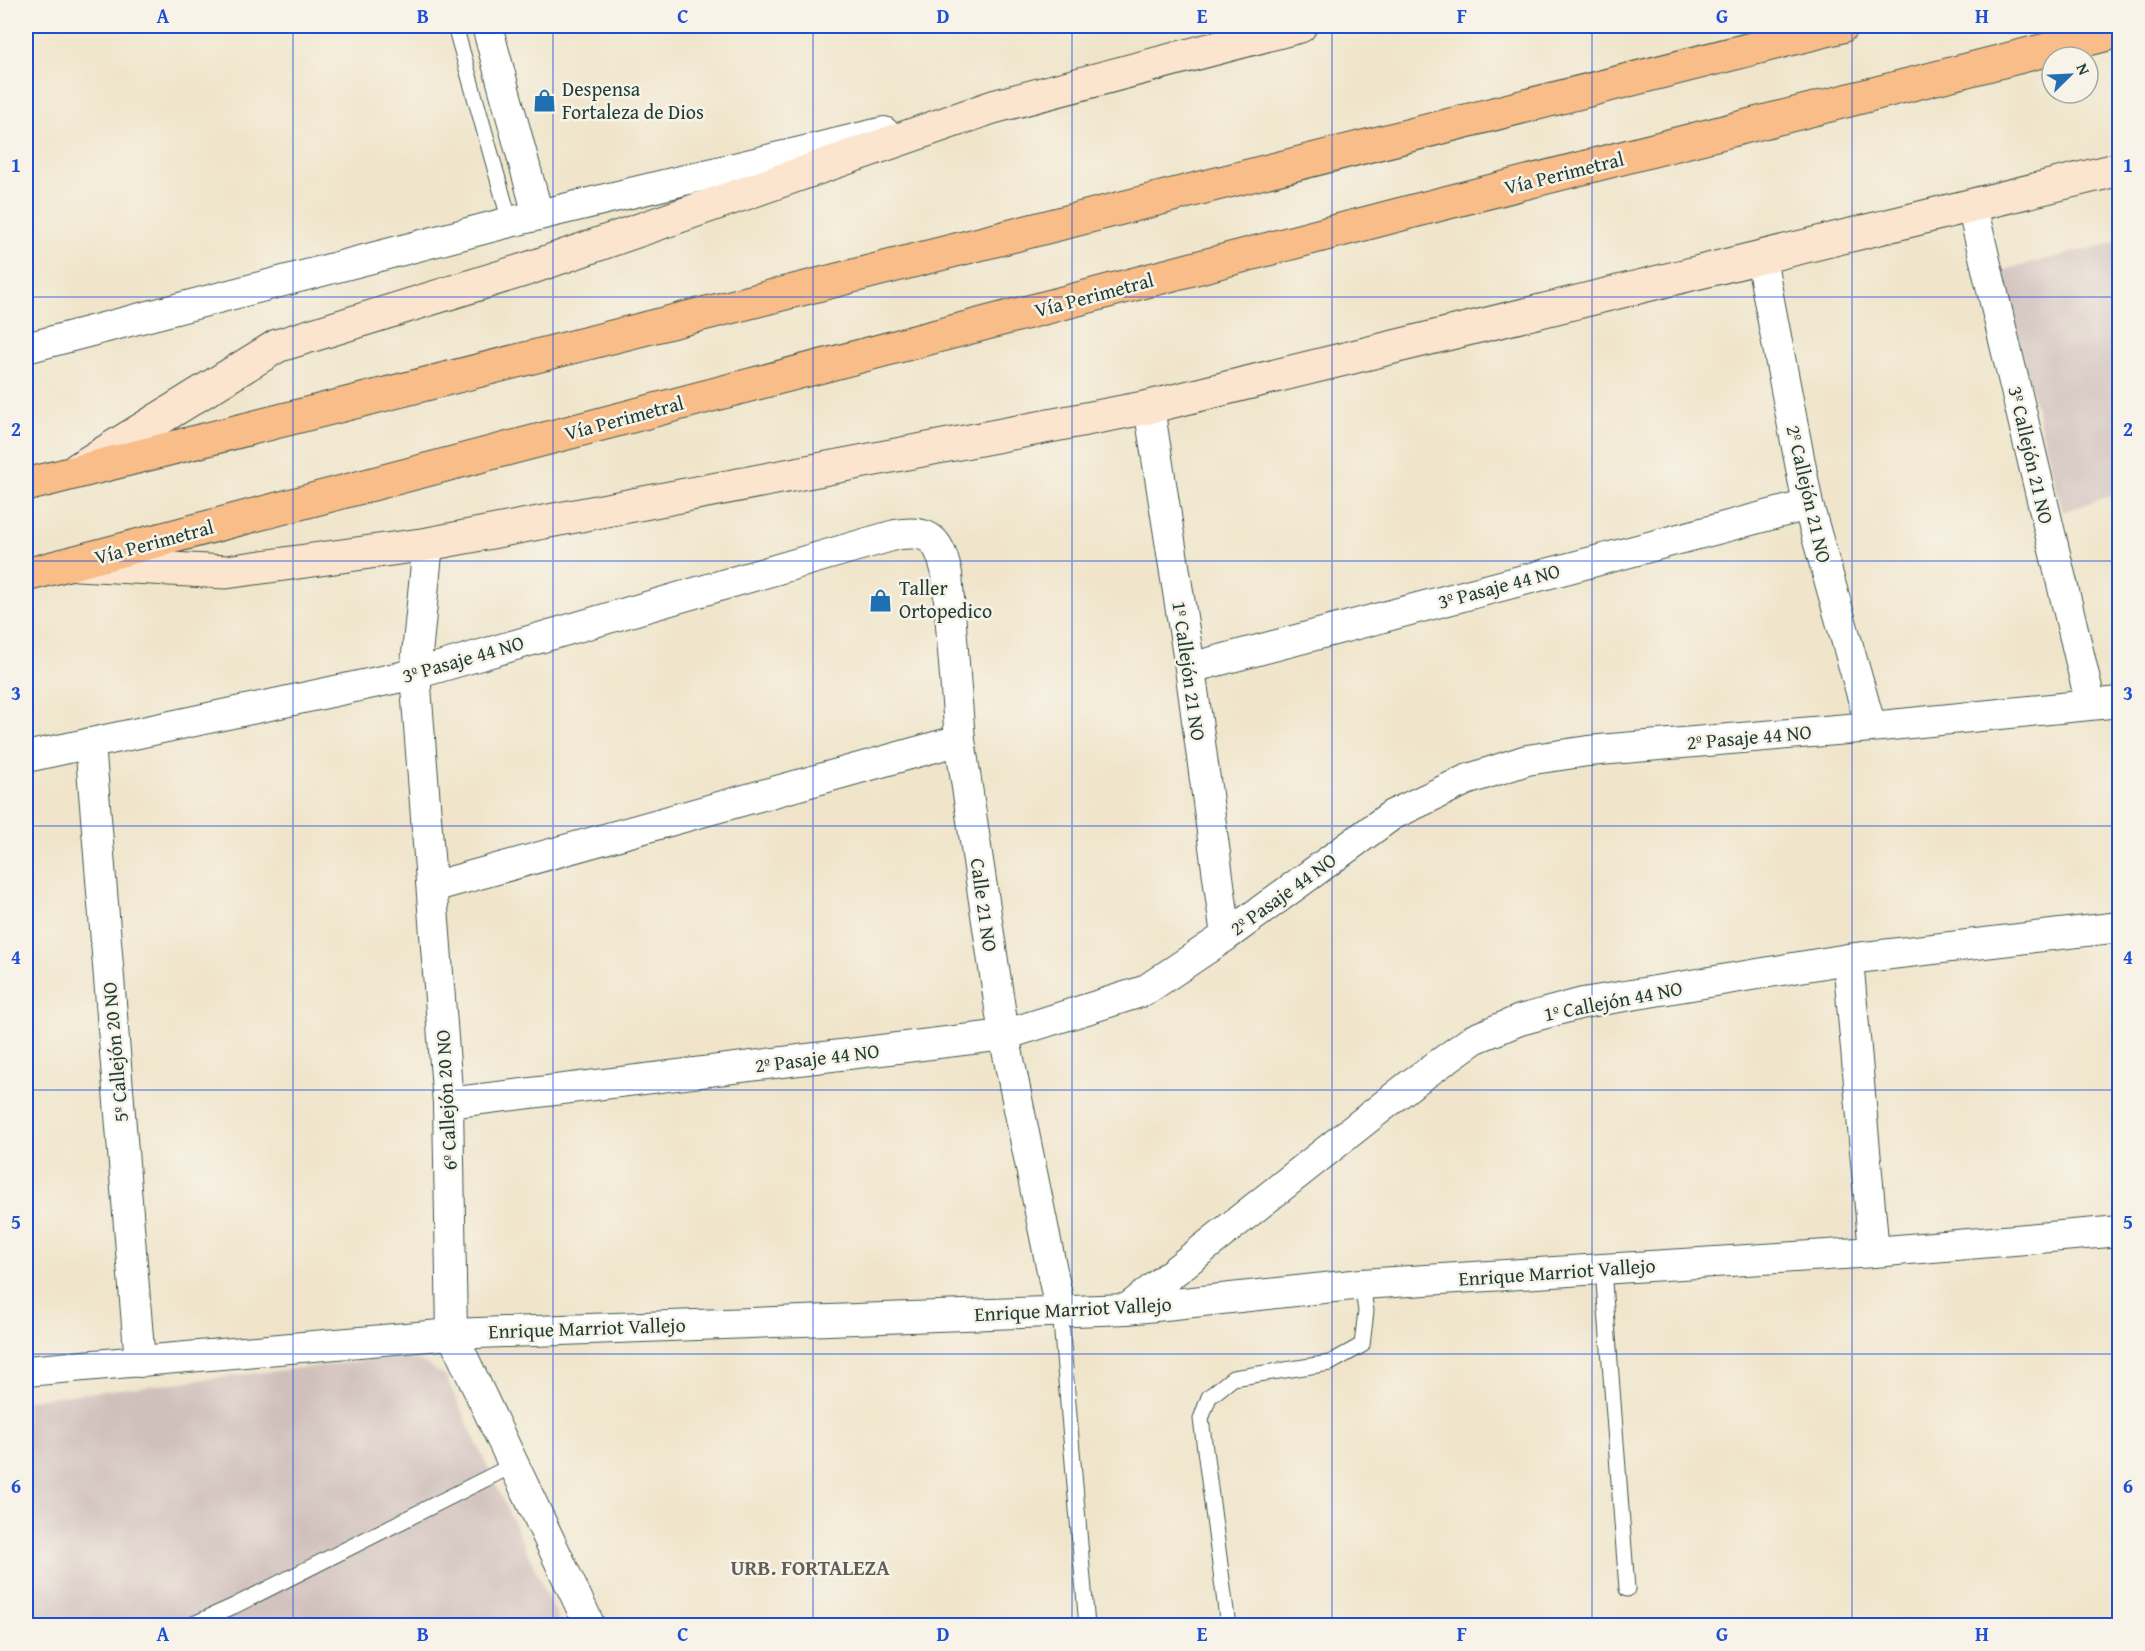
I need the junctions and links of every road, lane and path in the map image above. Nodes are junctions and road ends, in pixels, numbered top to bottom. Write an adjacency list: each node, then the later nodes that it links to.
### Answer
1 (455, 26): 10 (lane)
2 (487, 26): 10 (street)
3 (1300, 26): 6 (main road)
4 (1842, 26): 14 (highway)
5 (2120, 31): 19 (highway, Vía Perimetral)
6 (1222, 35): 7 (main road)
7 (993, 107): 10 (street); 14 (main road)
8 (2120, 169): 9 (main road, Vía Perimetral)
9 (1972, 206): 11 (main road, Vía Perimetral); 23 (street, 3º Callejón 21 NO)
10 (524, 218): 12 (street)
11 (1761, 258): 13 (main road, Vía Perimetral); 16 (street, 2º Callejón 21 NO)
12 (26, 348)
13 (1149, 407): 18 (main road, Vía Perimetral); 21 (street, 1º Callejón 21 NO)
14 (72, 473): 15 (highway)
15 (26, 484)
16 (1808, 505): 21 (street, 3º Pasaje 44 NO); 24 (street, 2º Callejón 21 NO)
17 (895, 535): 22 (street, 3º Pasaje 44 NO); 25 (street, Calle 21 NO)
18 (428, 544): 19 (main road, Vía Perimetral); 22 (street, 6º Callejón 20 NO)
19 (69, 564): 20 (highway, Vía Perimetral)
20 (26, 575)
21 (1190, 668): 30 (street, 1º Callejón 21 NO)
22 (415, 674): 26 (street, 3º Pasaje 44 NO); 28 (street, 6º Callejón 20 NO)
23 (2105, 704): 24 (street, 2º Pasaje 44 NO)
24 (1871, 727): 30 (street, 2º Pasaje 44 NO)
25 (960, 740): 28 (street); 32 (street, Calle 21 NO)
26 (90, 742): 27 (street, 3º Pasaje 44 NO); 41 (street, 5º Callejón 20 NO)
27 (26, 757)
28 (432, 887): 33 (street, 6º Callejón 20 NO)
29 (2120, 927): 31 (street, 1º Callejón 44 NO)
30 (1226, 936): 32 (street, 2º Pasaje 44 NO)
31 (1848, 959): 35 (street); 39 (street, 1º Callejón 44 NO)
32 (1004, 1035): 33 (street, 2º Pasaje 44 NO); 38 (street, Calle 21 NO)
33 (448, 1103): 40 (street, 6º Callejón 20 NO)
34 (2120, 1231): 35 (street, Enrique Marriot Vallejo)
35 (1874, 1252): 36 (street, Enrique Marriot Vallejo)
36 (1603, 1269): 37 (street, Enrique Marriot Vallejo); 44 (lane)
37 (1362, 1284): 39 (street, Enrique Marriot Vallejo); 48 (lane)
38 (1060, 1310): 39 (street, Enrique Marriot Vallejo); 40 (street, Enrique Marriot Vallejo); 47 (lane)
39 (1127, 1310)
40 (452, 1334): 41 (street, Enrique Marriot Vallejo); 43 (street, 6º Callejón 20 NO)
41 (140, 1362): 42 (street, Enrique Marriot Vallejo)
42 (26, 1371)
43 (515, 1464): 45 (lane); 46 (street, 6º Callejón 20 NO)
44 (1628, 1589)
45 (189, 1626)
46 (590, 1626)
47 (1087, 1626)
48 (1228, 1626)

